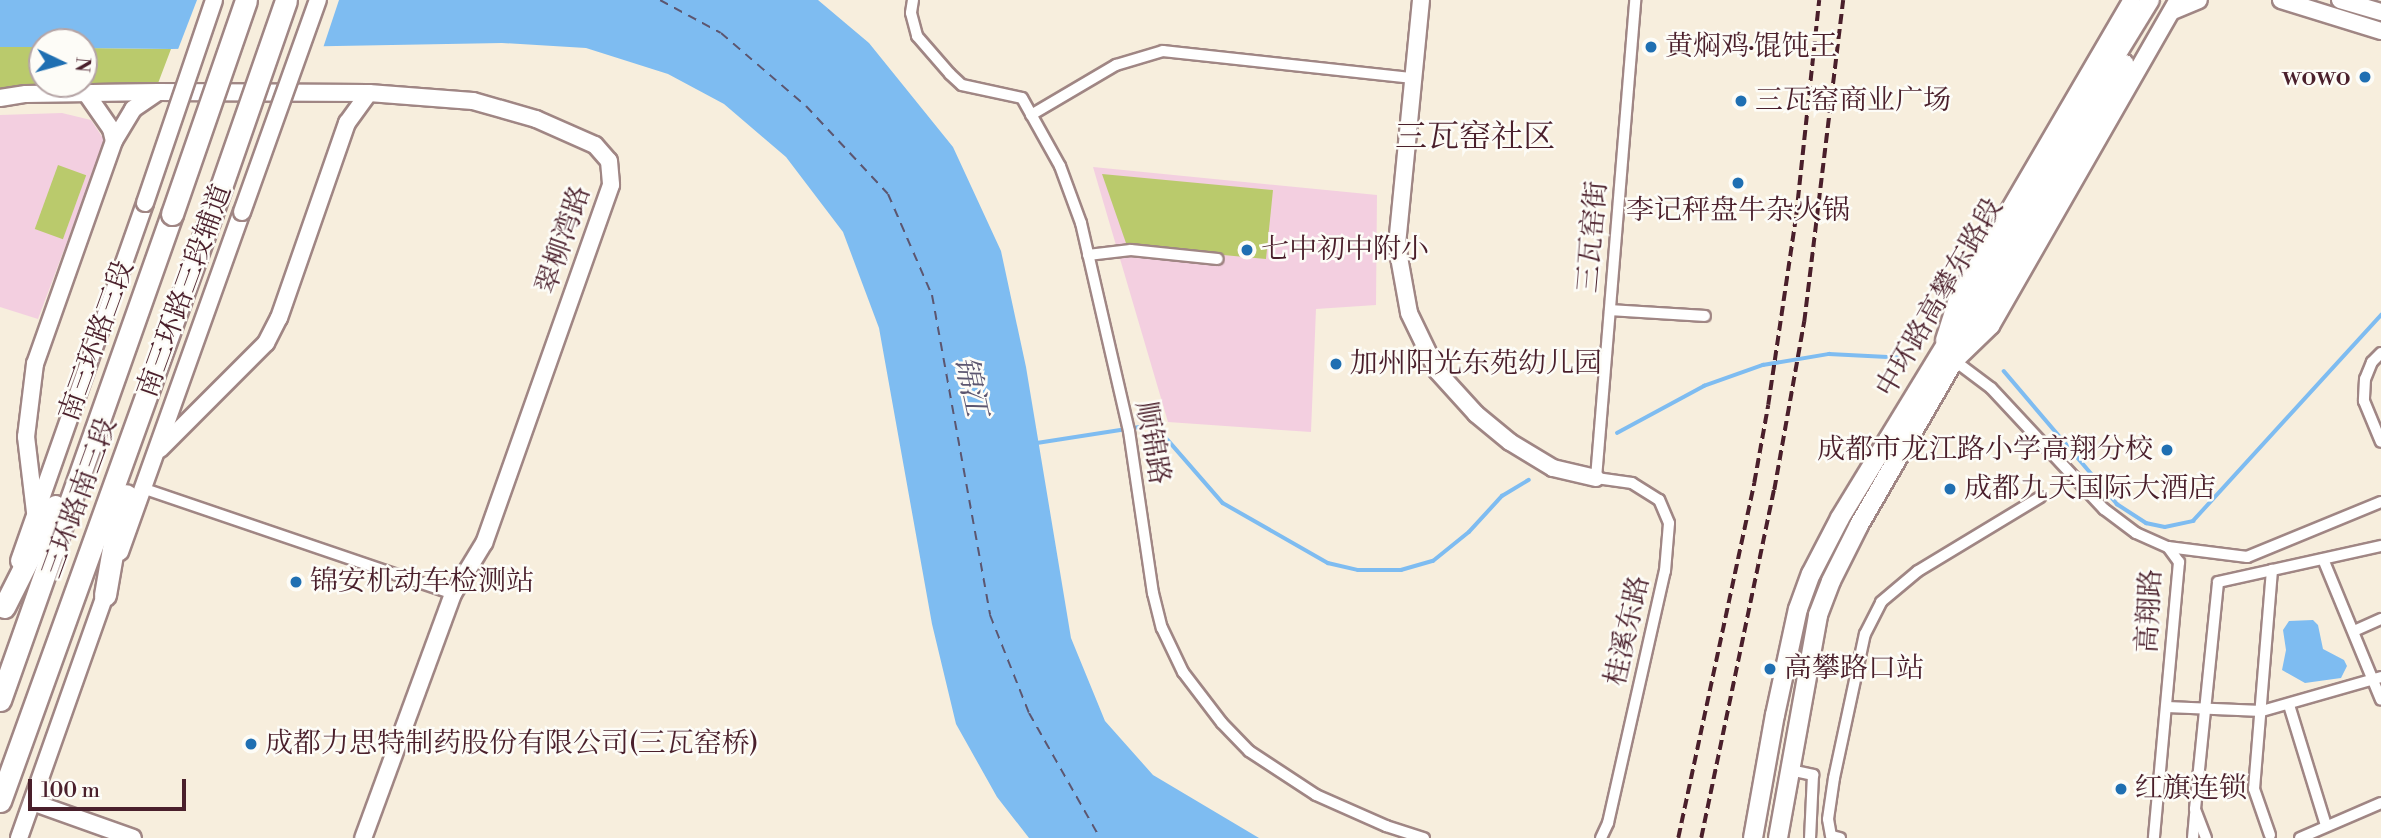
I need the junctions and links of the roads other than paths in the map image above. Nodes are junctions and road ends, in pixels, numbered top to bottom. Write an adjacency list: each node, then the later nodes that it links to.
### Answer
1 (214, 0): 42 (street, bridge)
2 (246, 0): 33 (highway, 南三环路三段, bridge)
3 (286, 0): 27 (highway, 三环路南三段, bridge)
4 (318, 0): 37 (street, 南三环路三段辅道, bridge)
5 (913, 0): 24 (street, 顺锦路)
6 (1421, 0): 16 (street)
7 (1635, 0): 31 (street, 三瓦窑街)
8 (2132, 0): 35 (street)
9 (2150, 0): 30 (main road, 中环路高攀东路段)
10 (2199, 0): 13 (street)
11 (2281, 0): 15 (street)
12 (2340, 0): 14 (street)
13 (2171, 4): 30 (main road, 中环路高攀东路段); 35 (street)
14 (2381, 12)
15 (2381, 31)
16 (1413, 78): 24 (street); 38 (street)
17 (158, 92): 18 (street, 翠柳湾路); 19 (street, 翠柳湾路); 26 (street)
18 (98, 93)
19 (323, 93): 20 (street, 翠柳湾路); 25 (street)
20 (369, 93): 25 (street); 47 (street, 翠柳湾路)
21 (28, 96): 22 (street, 翠柳湾路)
22 (0, 98)
23 (89, 98): 26 (street)
24 (1031, 115): 28 (street, 顺锦路)
25 (347, 123): 37 (street)
26 (114, 141): 42 (street)
27 (201, 248): 48 (highway); 60 (highway, 三环路南三段)
28 (1088, 255): 29 (street); 69 (street, 顺锦路)
29 (1218, 259)
30 (1979, 302): 35 (main road, 中环路高攀东路段)
31 (1610, 310): 32 (street); 38 (street, 三瓦窑街)
32 (1705, 316)
33 (127, 338): 49 (highway); 53 (highway, 南三环路三段)
34 (2381, 353): 36 (street)
35 (1948, 356): 44 (street, 高翔路); 59 (main road, 中环路高攀东路段); 71 (main road, 中环路高攀东路段)
36 (2381, 442)
37 (153, 456): 39 (street, 南三环路三段辅道)
38 (1597, 478): 70 (street, 桂溪东路)
39 (142, 488): 47 (street); 48 (street, 南三环路三段辅道)
40 (2040, 498): 74 (street)
41 (2381, 502): 44 (street)
42 (35, 512): 49 (street)
43 (2381, 546): 45 (street)
44 (2168, 547): 56 (street, 高翔路)
45 (2323, 559): 46 (street); 51 (street)
46 (2272, 570): 57 (street); 58 (street)
47 (453, 594): 68 (street, 翠柳湾路)
48 (105, 596): 61 (street, 南三环路三段辅道)
49 (2, 613)
50 (2381, 619): 51 (street)
51 (2354, 631): 52 (street)
52 (2377, 678): 54 (street); 55 (street)
53 (0, 700)
54 (2381, 700)
55 (2289, 705): 58 (street); 64 (street)
56 (2166, 707): 57 (street); 75 (street, 高翔路)
57 (2205, 711): 58 (street); 63 (street)
58 (2262, 711): 65 (street)
59 (1790, 770): 72 (main road, 中环路高攀东路段); 73 (street)
60 (0, 801)
61 (32, 802): 66 (street, 南三环路三段辅道); 67 (street)
62 (2381, 803): 64 (street)
63 (2195, 808): 76 (street); 77 (street)
64 (2326, 825): 78 (street)
65 (2270, 835)
66 (19, 838)
67 (133, 838)
68 (363, 838)
69 (1424, 838)
70 (1601, 838)
71 (1753, 838)
72 (1778, 838)
73 (1810, 838)
74 (1840, 838)
75 (2154, 838)
76 (2193, 838)
77 (2206, 838)
78 (2300, 838)

